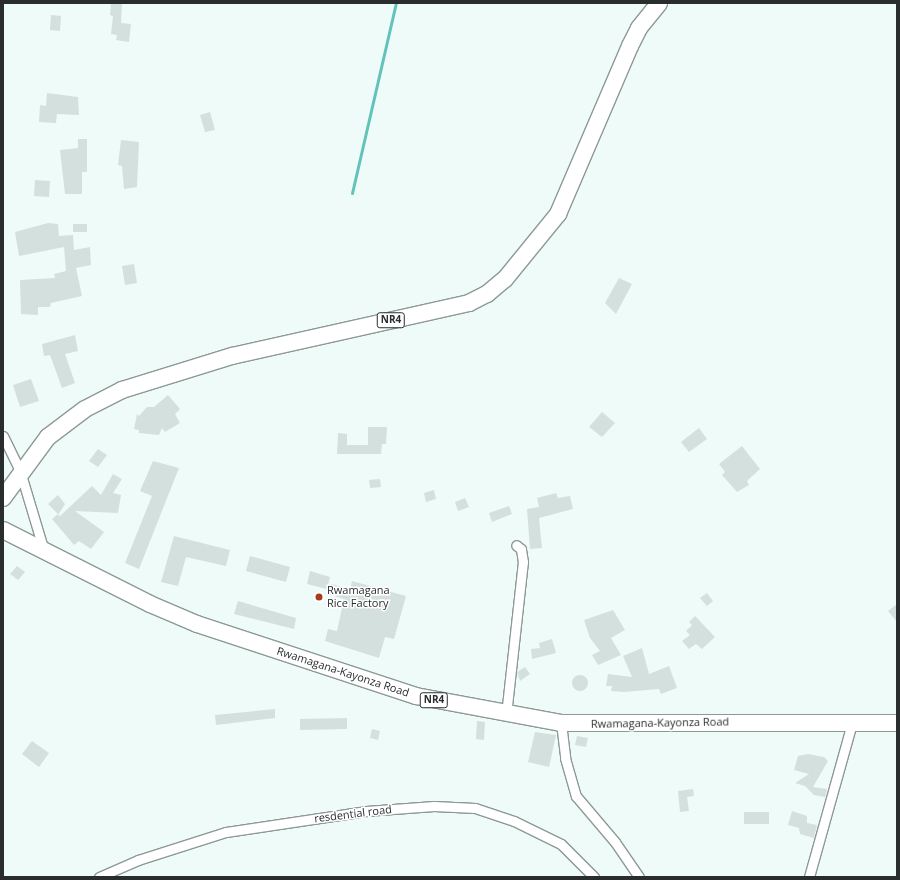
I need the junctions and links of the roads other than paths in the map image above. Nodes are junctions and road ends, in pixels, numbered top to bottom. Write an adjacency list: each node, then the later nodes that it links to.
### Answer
1 (660, 3): 3 (highway, NR4)
2 (3, 436): 3 (street)
3 (20, 472): 4 (highway, NR4); 7 (street)
4 (3, 498)
5 (3, 530): 7 (highway, Rwamagana-Kayonza Road / NR4)
6 (516, 545): 8 (street)
7 (44, 551): 8 (highway, Rwamagana-Kayonza Road / NR4)
8 (506, 715): 9 (highway, Rwamagana-Kayonza Road / NR4)
9 (561, 723): 10 (highway, Rwamagana-Kayonza Road / NR4); 14 (street)
10 (852, 723): 11 (highway, Rwamagana-Kayonza Road / NR4); 15 (street)
11 (897, 723)
12 (99, 877): 13 (street, resdential road)
13 (594, 877)
14 (639, 877)
15 (809, 877)

